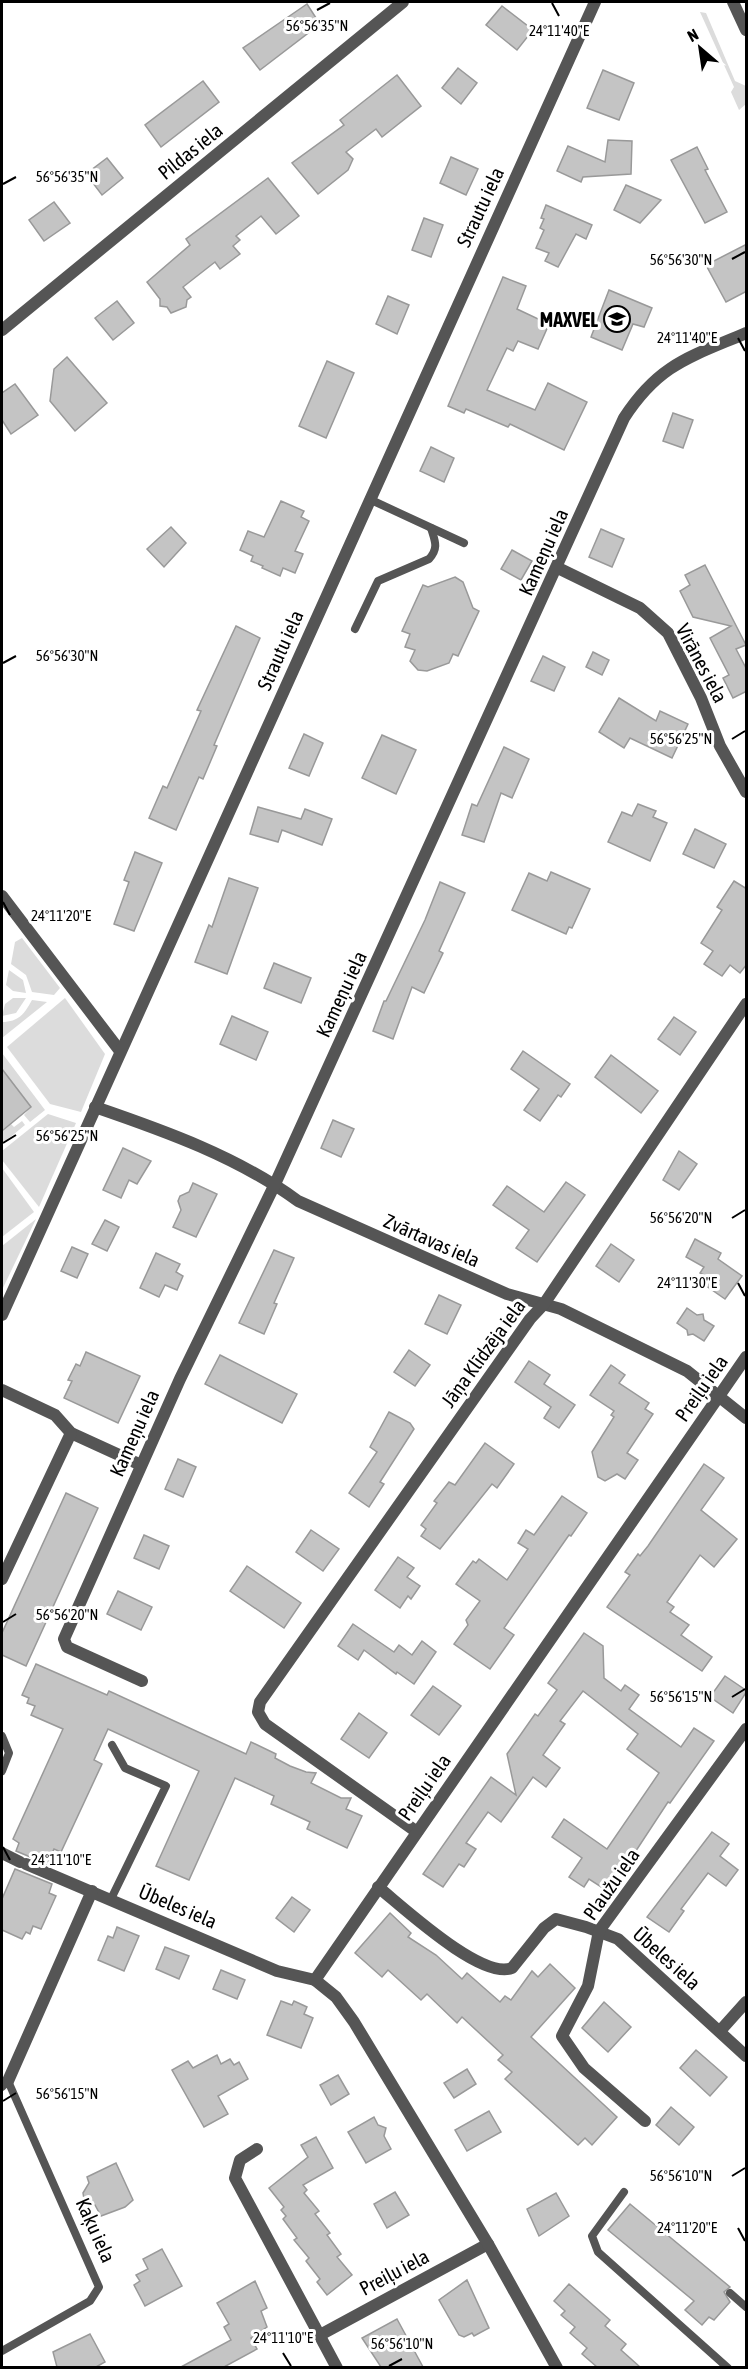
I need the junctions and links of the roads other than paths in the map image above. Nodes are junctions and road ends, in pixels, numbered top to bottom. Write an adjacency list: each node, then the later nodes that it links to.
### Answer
1 (403, 2): 5 (street, Pildas iela)
2 (596, 2): 7 (street, Strautu iela)
3 (733, 2): 4 (street)
4 (747, 30)
5 (2, 330)
6 (747, 333): 10 (street, Kameņu iela)
7 (369, 500): 8 (lane); 15 (street, Strautu iela)
8 (431, 528): 9 (lane); 11 (lane)
9 (464, 543)
10 (558, 568): 12 (street, Virānes iela); 17 (street, Kameņu iela)
11 (355, 629)
12 (747, 792)
13 (2, 896): 15 (street)
14 (747, 1004): 18 (street, Jāņa Klīdzēja iela)
15 (120, 1051): 16 (street, Strautu iela)
16 (94, 1107): 17 (street, Zvārtavas iela); 19 (street, Strautu iela)
17 (275, 1184): 18 (street, Zvārtavas iela); 25 (street, Kameņu iela)
18 (544, 1304): 22 (street, Zvārtavas iela); 32 (street, Jāņa Klīdzēja iela)
19 (2, 1315)
20 (747, 1356): 22 (street, Preiļu iela)
21 (2, 1390): 24 (street)
22 (718, 1398): 23 (street, Zvārtavas iela); 32 (street, Preiļu iela)
23 (747, 1418)
24 (71, 1433): 25 (street); 26 (street)
25 (141, 1465): 27 (street, Kameņu iela)
26 (2, 1579)
27 (142, 1681)
28 (747, 1729): 37 (street, Plaužu iela)
29 (2, 1736): 31 (lane)
30 (112, 1745): 36 (lane)
31 (2, 1771)
32 (417, 1832): 34 (street, Preiļu iela)
33 (2, 1853): 35 (street, Ūbeles iela)
34 (378, 1887): 37 (street, Ūbeles iela); 38 (street, Preiļu iela)
35 (92, 1891): 36 (street, Ūbeles iela); 42 (street, Kaķu iela)
36 (111, 1899): 38 (street, Ūbeles iela)
37 (599, 1931): 40 (street, Ūbeles iela); 43 (street, Plaužu iela)
38 (315, 1980): 46 (street)
39 (747, 2002): 40 (street)
40 (720, 2031): 41 (street, Ūbeles iela)
41 (747, 2056)
42 (5, 2084): 50 (lane, Kaķu iela)
43 (645, 2121)
44 (257, 2149): 49 (street)
45 (624, 2192): 53 (lane)
46 (488, 2244): 49 (street, Preiļu iela); 52 (street)
47 (730, 2292): 48 (lane)
48 (747, 2307)
49 (320, 2335): 51 (street)
50 (2, 2351)
51 (337, 2367)
52 (557, 2367)
53 (728, 2367)

